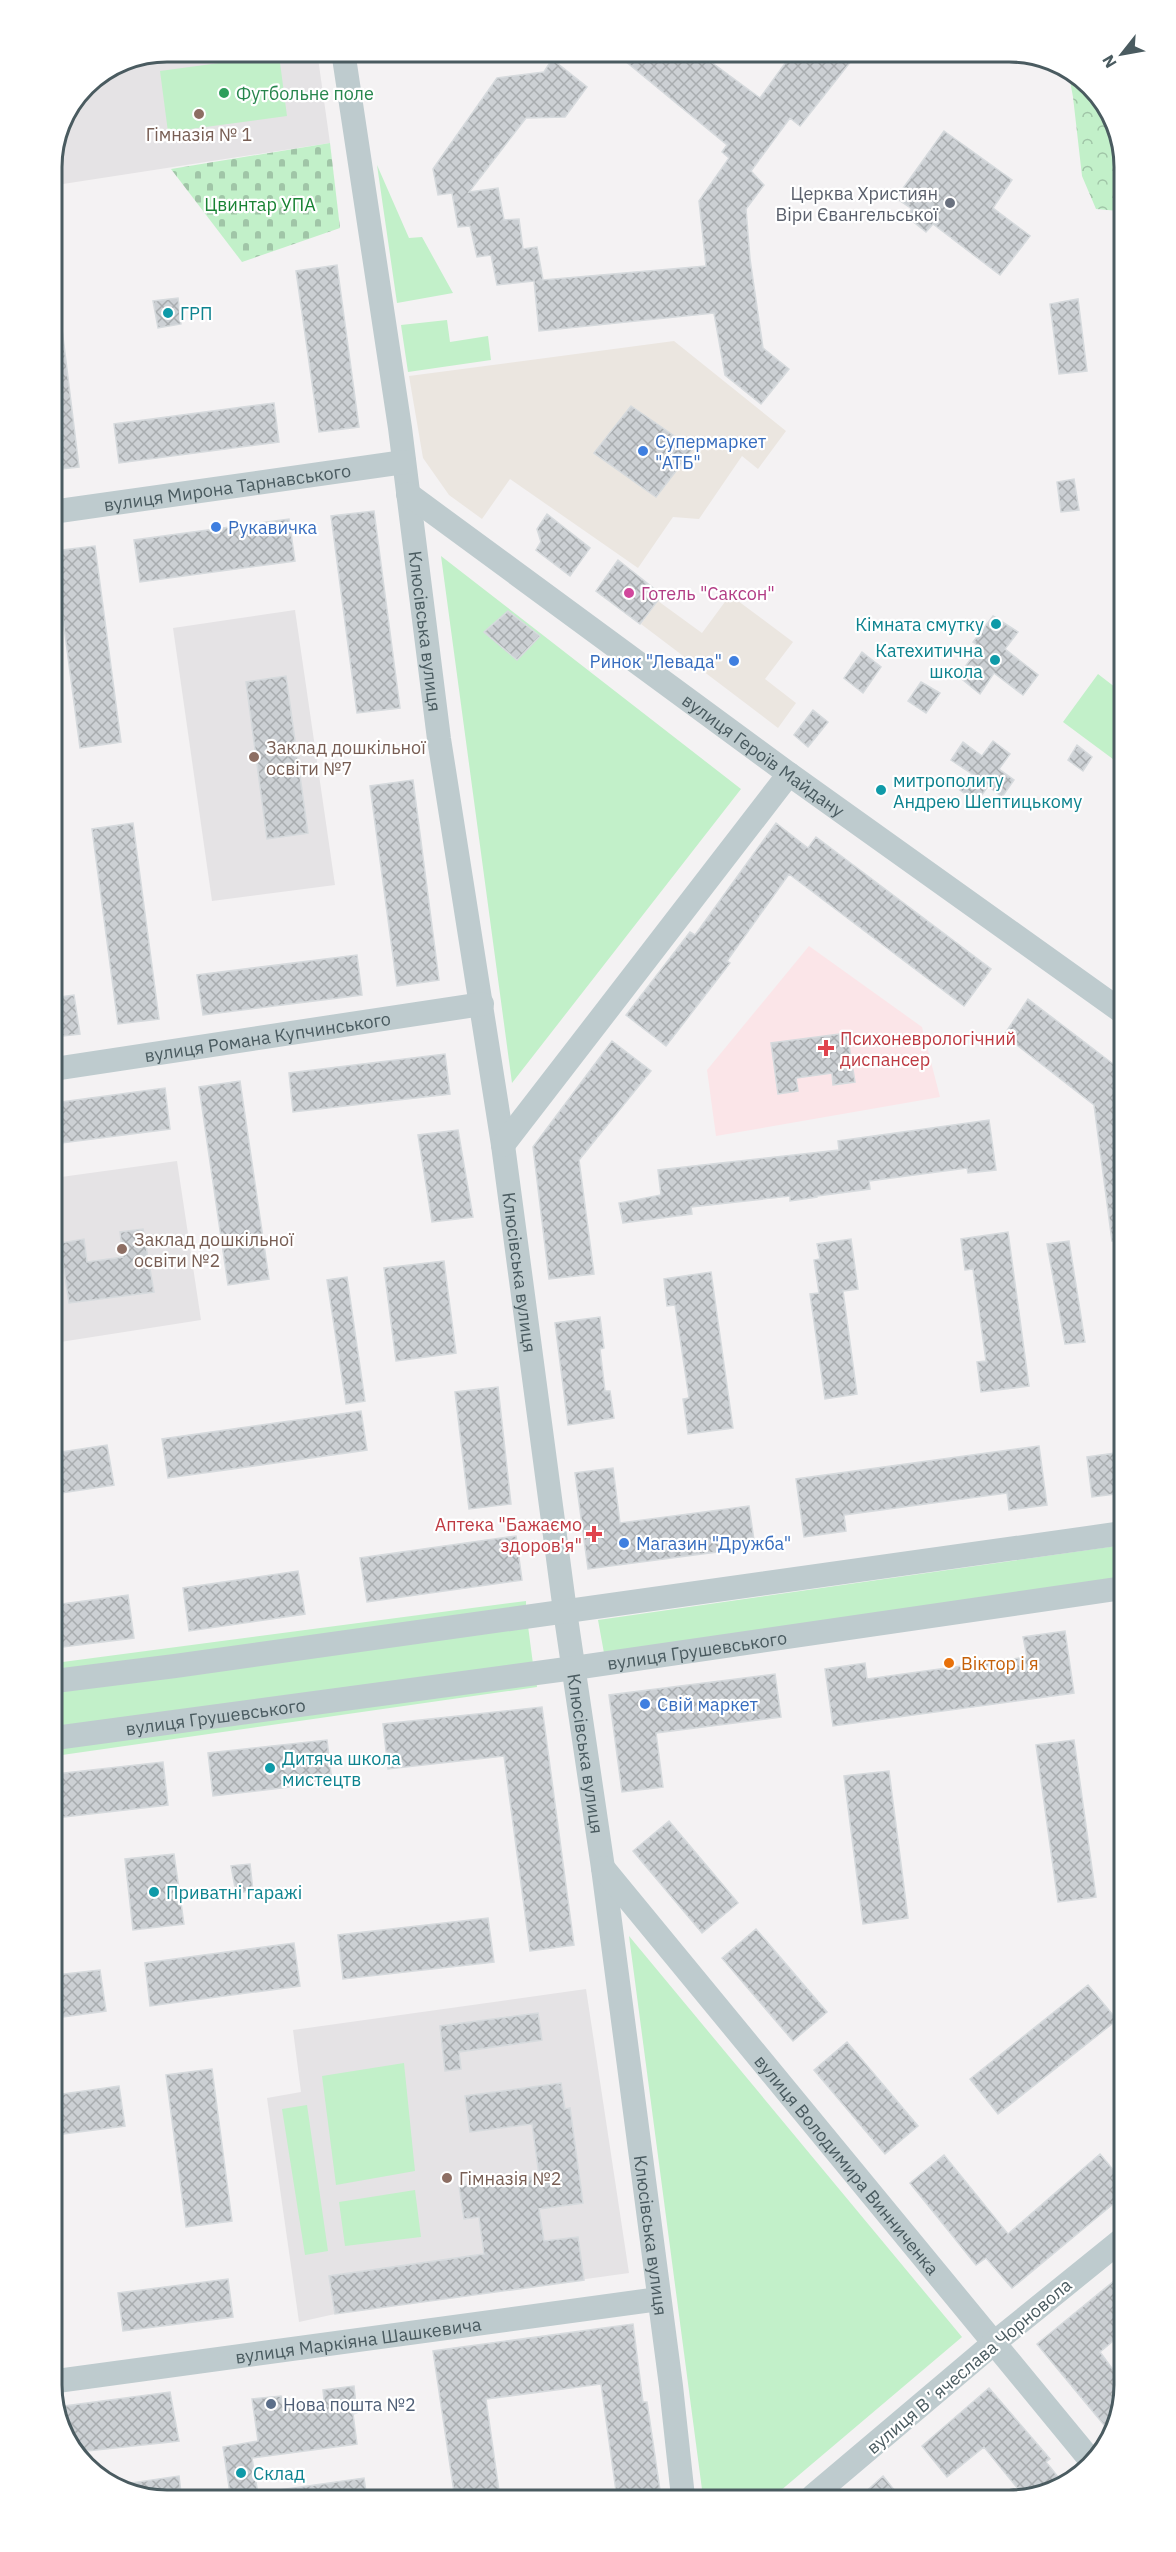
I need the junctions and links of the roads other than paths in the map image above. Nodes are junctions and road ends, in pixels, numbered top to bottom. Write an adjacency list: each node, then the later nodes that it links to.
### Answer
1 (345, 62): 2 (street, Клюсівська вулиця)
2 (404, 462): 3 (street, Клюсівська вулиця); 4 (street, вулиця Мирона Тарнавського)
3 (408, 494): 5 (street, вулиця Героїв Майдану); 6 (street, Клюсівська вулиця)
4 (62, 511)
5 (789, 774): 7 (street, вулиця Героїв Майдану); 9 (street)
6 (482, 1004): 8 (street, вулиця Романа Купчинського); 9 (street, Клюсівська вулиця)
7 (1114, 1006)
8 (62, 1068)
9 (503, 1145): 12 (street, Клюсівська вулиця)
10 (1114, 1534): 12 (street)
11 (1114, 1589): 13 (street, вулиця Грушевського)
12 (565, 1611): 13 (street, Клюсівська вулиця); 14 (street)
13 (574, 1668): 15 (street, вулиця Грушевського); 16 (street, Клюсівська вулиця)
14 (62, 1679)
15 (62, 1737)
16 (603, 1868): 18 (street, Клюсівська вулиця); 19 (street, вулиця Володимира Винниченка)
17 (1114, 2245): 19 (street, вулиця Вʼячеслава Чорновола)
18 (659, 2299): 20 (street, вулиця Маркіяна Шашкевича); 22 (street, Клюсівська вулиця)
19 (994, 2343): 21 (street, вулиця Володимира Винниченка); 23 (street, вулиця Вʼячеслава Чорновола)
20 (62, 2380)
21 (1087, 2456)
22 (682, 2490)
23 (820, 2490)

